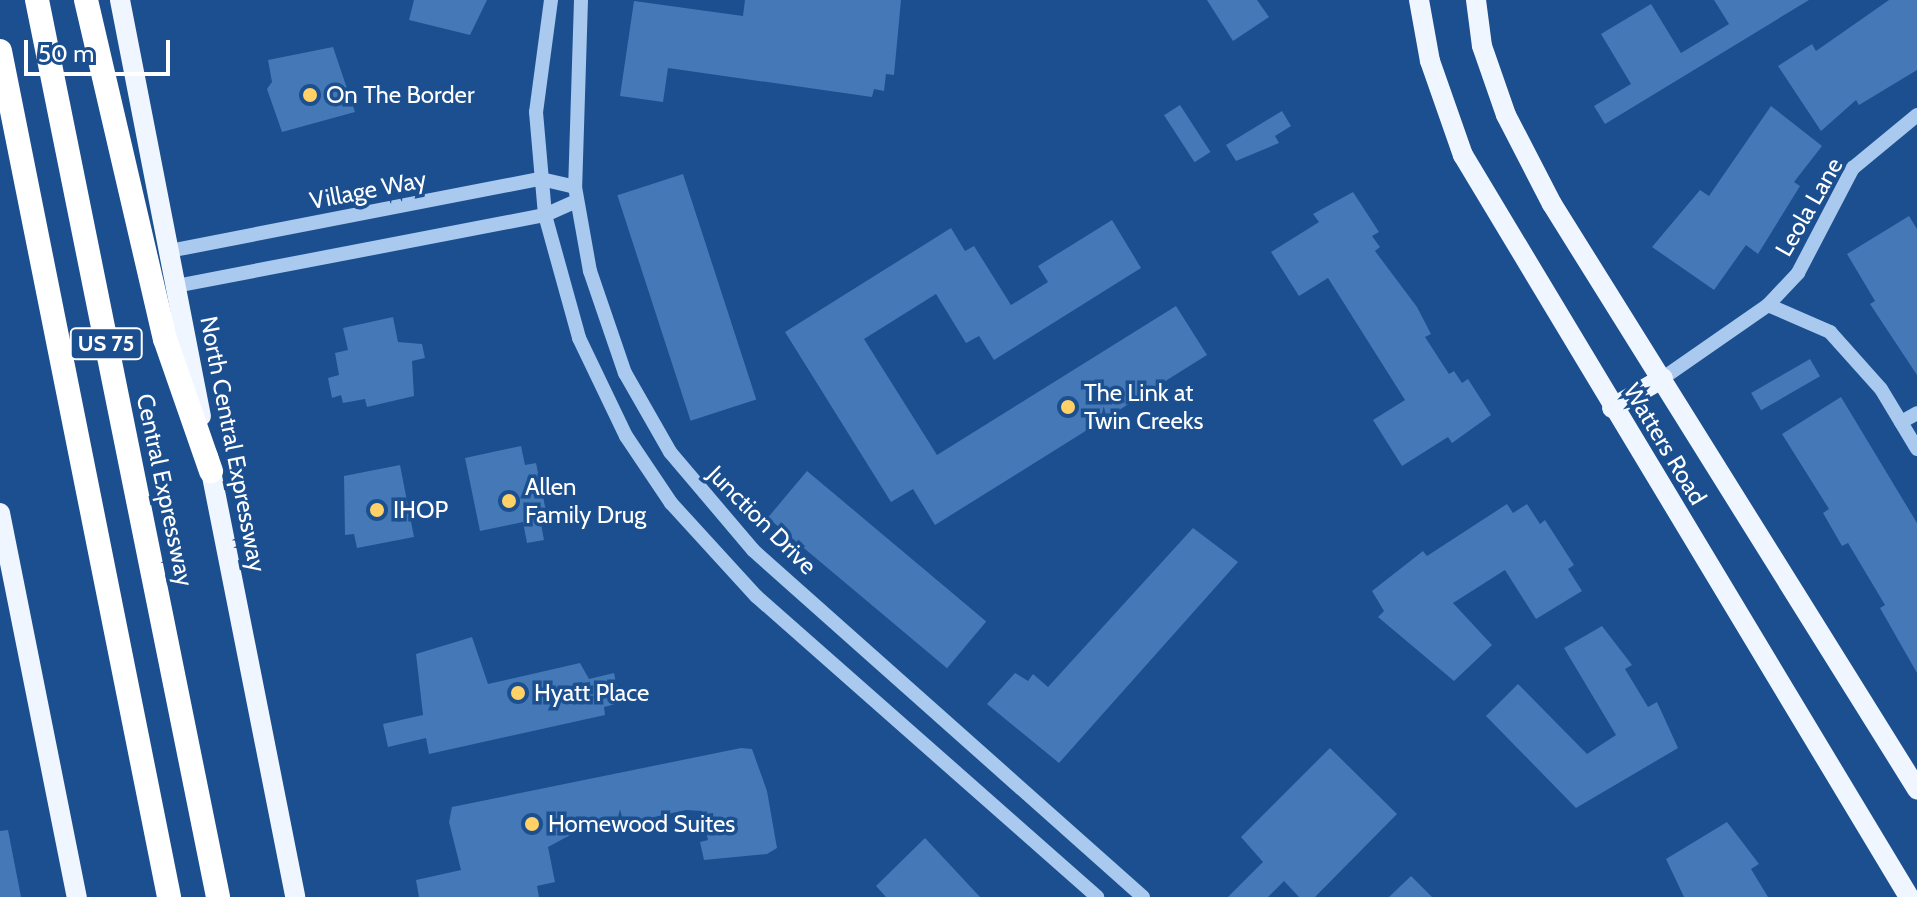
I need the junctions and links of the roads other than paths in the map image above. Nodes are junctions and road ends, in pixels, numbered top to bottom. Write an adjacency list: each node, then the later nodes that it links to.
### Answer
1 (37, 0): 28 (highway, Central Expressway / US 75)
2 (86, 0): 23 (highway)
3 (120, 0): 15 (main road, North Central Expressway)
4 (551, 0): 12 (street)
5 (581, 0): 13 (street, Junction Drive)
6 (1419, 0): 19 (main road, Watters Road)
7 (1476, 0): 18 (main road, Watters Road)
8 (0, 51): 11 (highway, US 75)
9 (1917, 115): 17 (street, Leola Lane)
10 (0, 126): 11 (highway)
11 (20, 152): 27 (highway, US 75)
12 (541, 179): 13 (street, Village Way); 14 (street); 15 (street, Village Way)
13 (576, 194): 14 (street); 31 (street, Junction Drive)
14 (545, 215): 16 (street); 30 (street)
15 (169, 251): 16 (main road, North Central Expressway)
16 (176, 286): 23 (main road, North Central Expressway)
17 (1768, 305): 18 (street, Leola Lane); 21 (street)
18 (1663, 378): 19 (main road); 25 (main road, Watters Road)
19 (1612, 408): 32 (main road, Watters Road)
20 (1917, 413): 21 (street)
21 (1901, 422): 22 (street)
22 (1917, 449)
23 (211, 471): 29 (main road, North Central Expressway)
24 (0, 513): 26 (main road)
25 (1917, 789)
26 (77, 897)
27 (169, 897)
28 (218, 897)
29 (295, 897)
30 (1097, 897)
31 (1143, 897)
32 (1909, 897)

